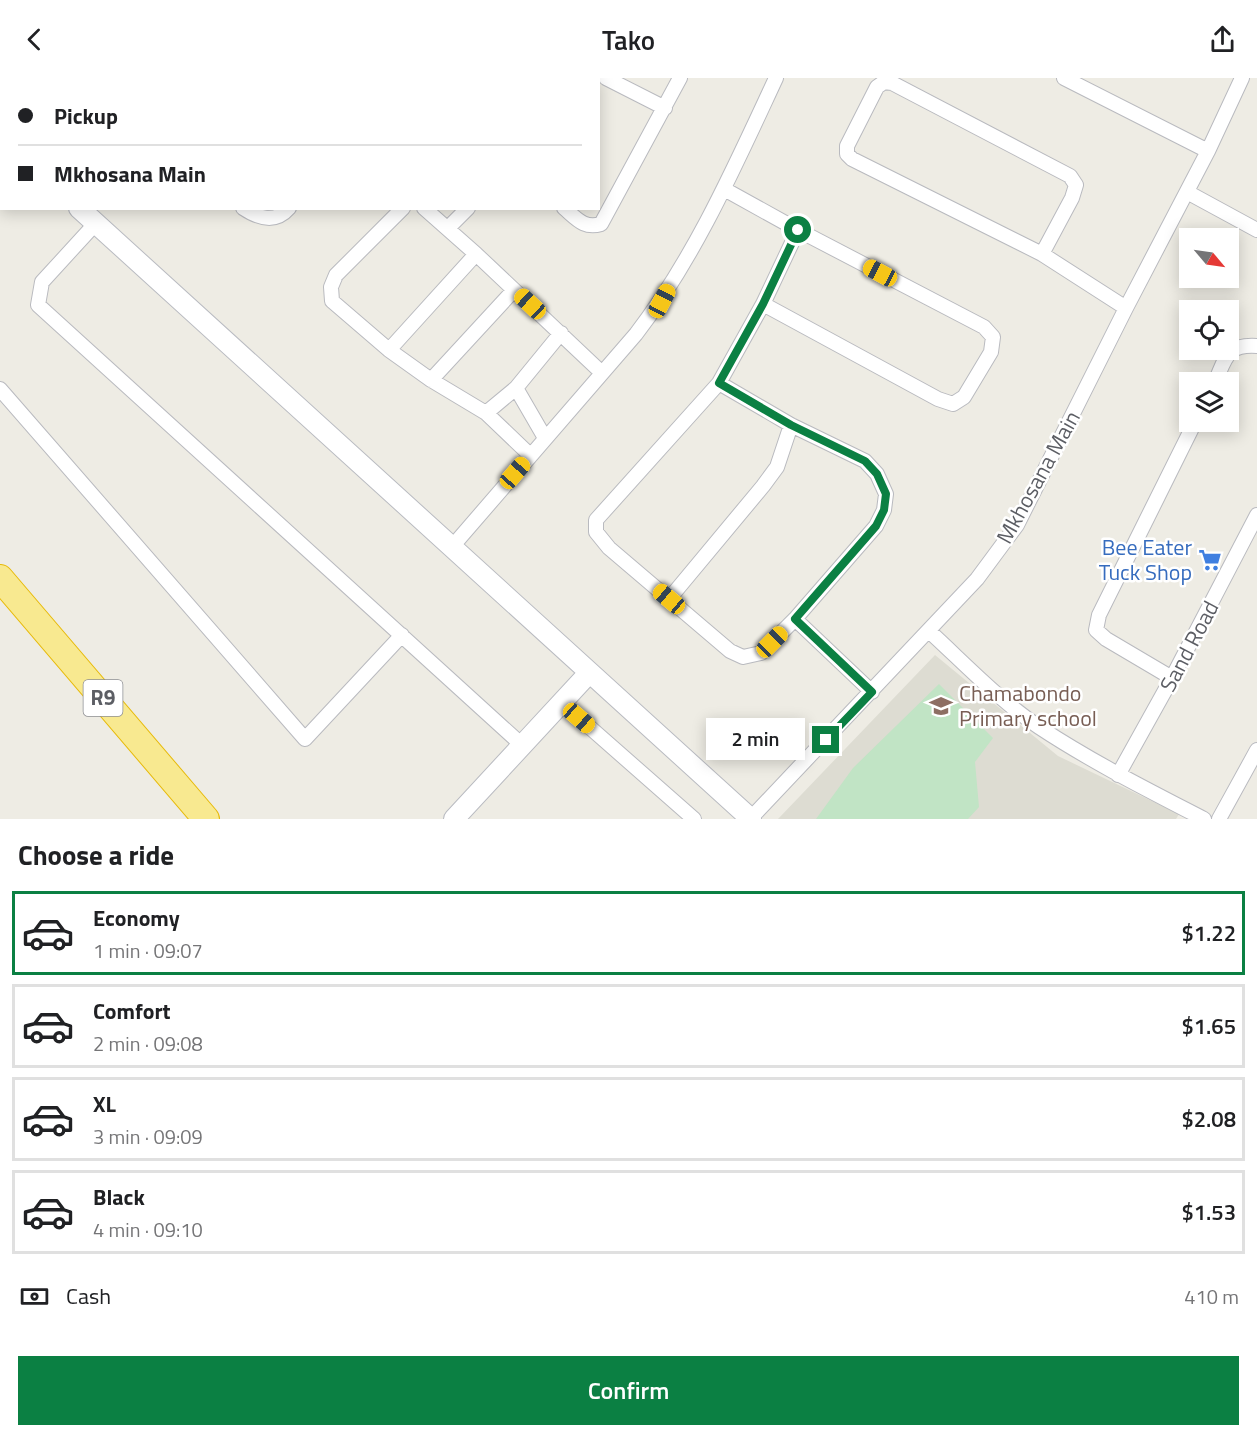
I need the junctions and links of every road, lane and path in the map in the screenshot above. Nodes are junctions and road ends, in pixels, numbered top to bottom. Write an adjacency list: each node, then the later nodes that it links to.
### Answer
1 (606, 78): 6 (street)
2 (681, 78): 6 (street)
3 (775, 78): 8 (street)
4 (1064, 78): 7 (street)
5 (1242, 78): 7 (street, Mkhosana Main)
6 (665, 108): 16 (street)
7 (1208, 151): 9 (street, Mkhosana Main)
8 (724, 189): 19 (street); 30 (street)
9 (1187, 192): 20 (street); 25 (street, Mkhosana Main)
10 (81, 210): 17 (street)
11 (246, 210): 12 (street)
12 (287, 210)
13 (401, 210): 28 (street)
14 (426, 210): 18 (street)
15 (466, 210): 18 (street)
16 (566, 210)
17 (96, 223): 41 (street); 46 (street)
18 (448, 228): 21 (street)
19 (798, 230): 24 (street); 24 (street)
20 (1257, 230)
21 (476, 254): 23 (street); 28 (street)
22 (1042, 254): 22 (street); 25 (street)
23 (514, 290): 26 (street); 31 (street)
24 (763, 304): 32 (street)
25 (1126, 308): 45 (street, Mkhosana Main)
26 (561, 333): 30 (street); 33 (street)
27 (1257, 346): 29 (street)
28 (388, 350): 31 (street)
29 (1220, 372)
30 (602, 373): 38 (street)
31 (431, 380): 35 (street)
32 (719, 383): 36 (street); 43 (street)
33 (516, 388): 35 (street); 38 (street)
34 (0, 389): 46 (street)
35 (486, 413): 39 (street)
36 (791, 425): 43 (street); 44 (street)
37 (1190, 432): 48 (street)
38 (545, 438): 39 (street)
39 (530, 455): 41 (street)
40 (1257, 515): 48 (street, Sand Road)
41 (451, 548): 47 (street)
42 (0, 578): 55 (highway, R9)
43 (669, 599): 44 (street)
44 (795, 619): 49 (street)
45 (929, 631): 49 (street, Mkhosana Main); 53 (street)
46 (402, 635): 51 (street)
47 (589, 673): 50 (street); 58 (street)
48 (1172, 678): 53 (street, Sand Road)
49 (872, 692): 58 (street, Mkhosana Main)
50 (561, 702): 51 (street); 57 (street)
51 (522, 745): 56 (street)
52 (1257, 750): 60 (street)
53 (1118, 775): 54 (street)
54 (1185, 815): 59 (street)
55 (206, 819)
56 (454, 819)
57 (694, 819)
58 (751, 819)
59 (1204, 819)
60 (1219, 819)

